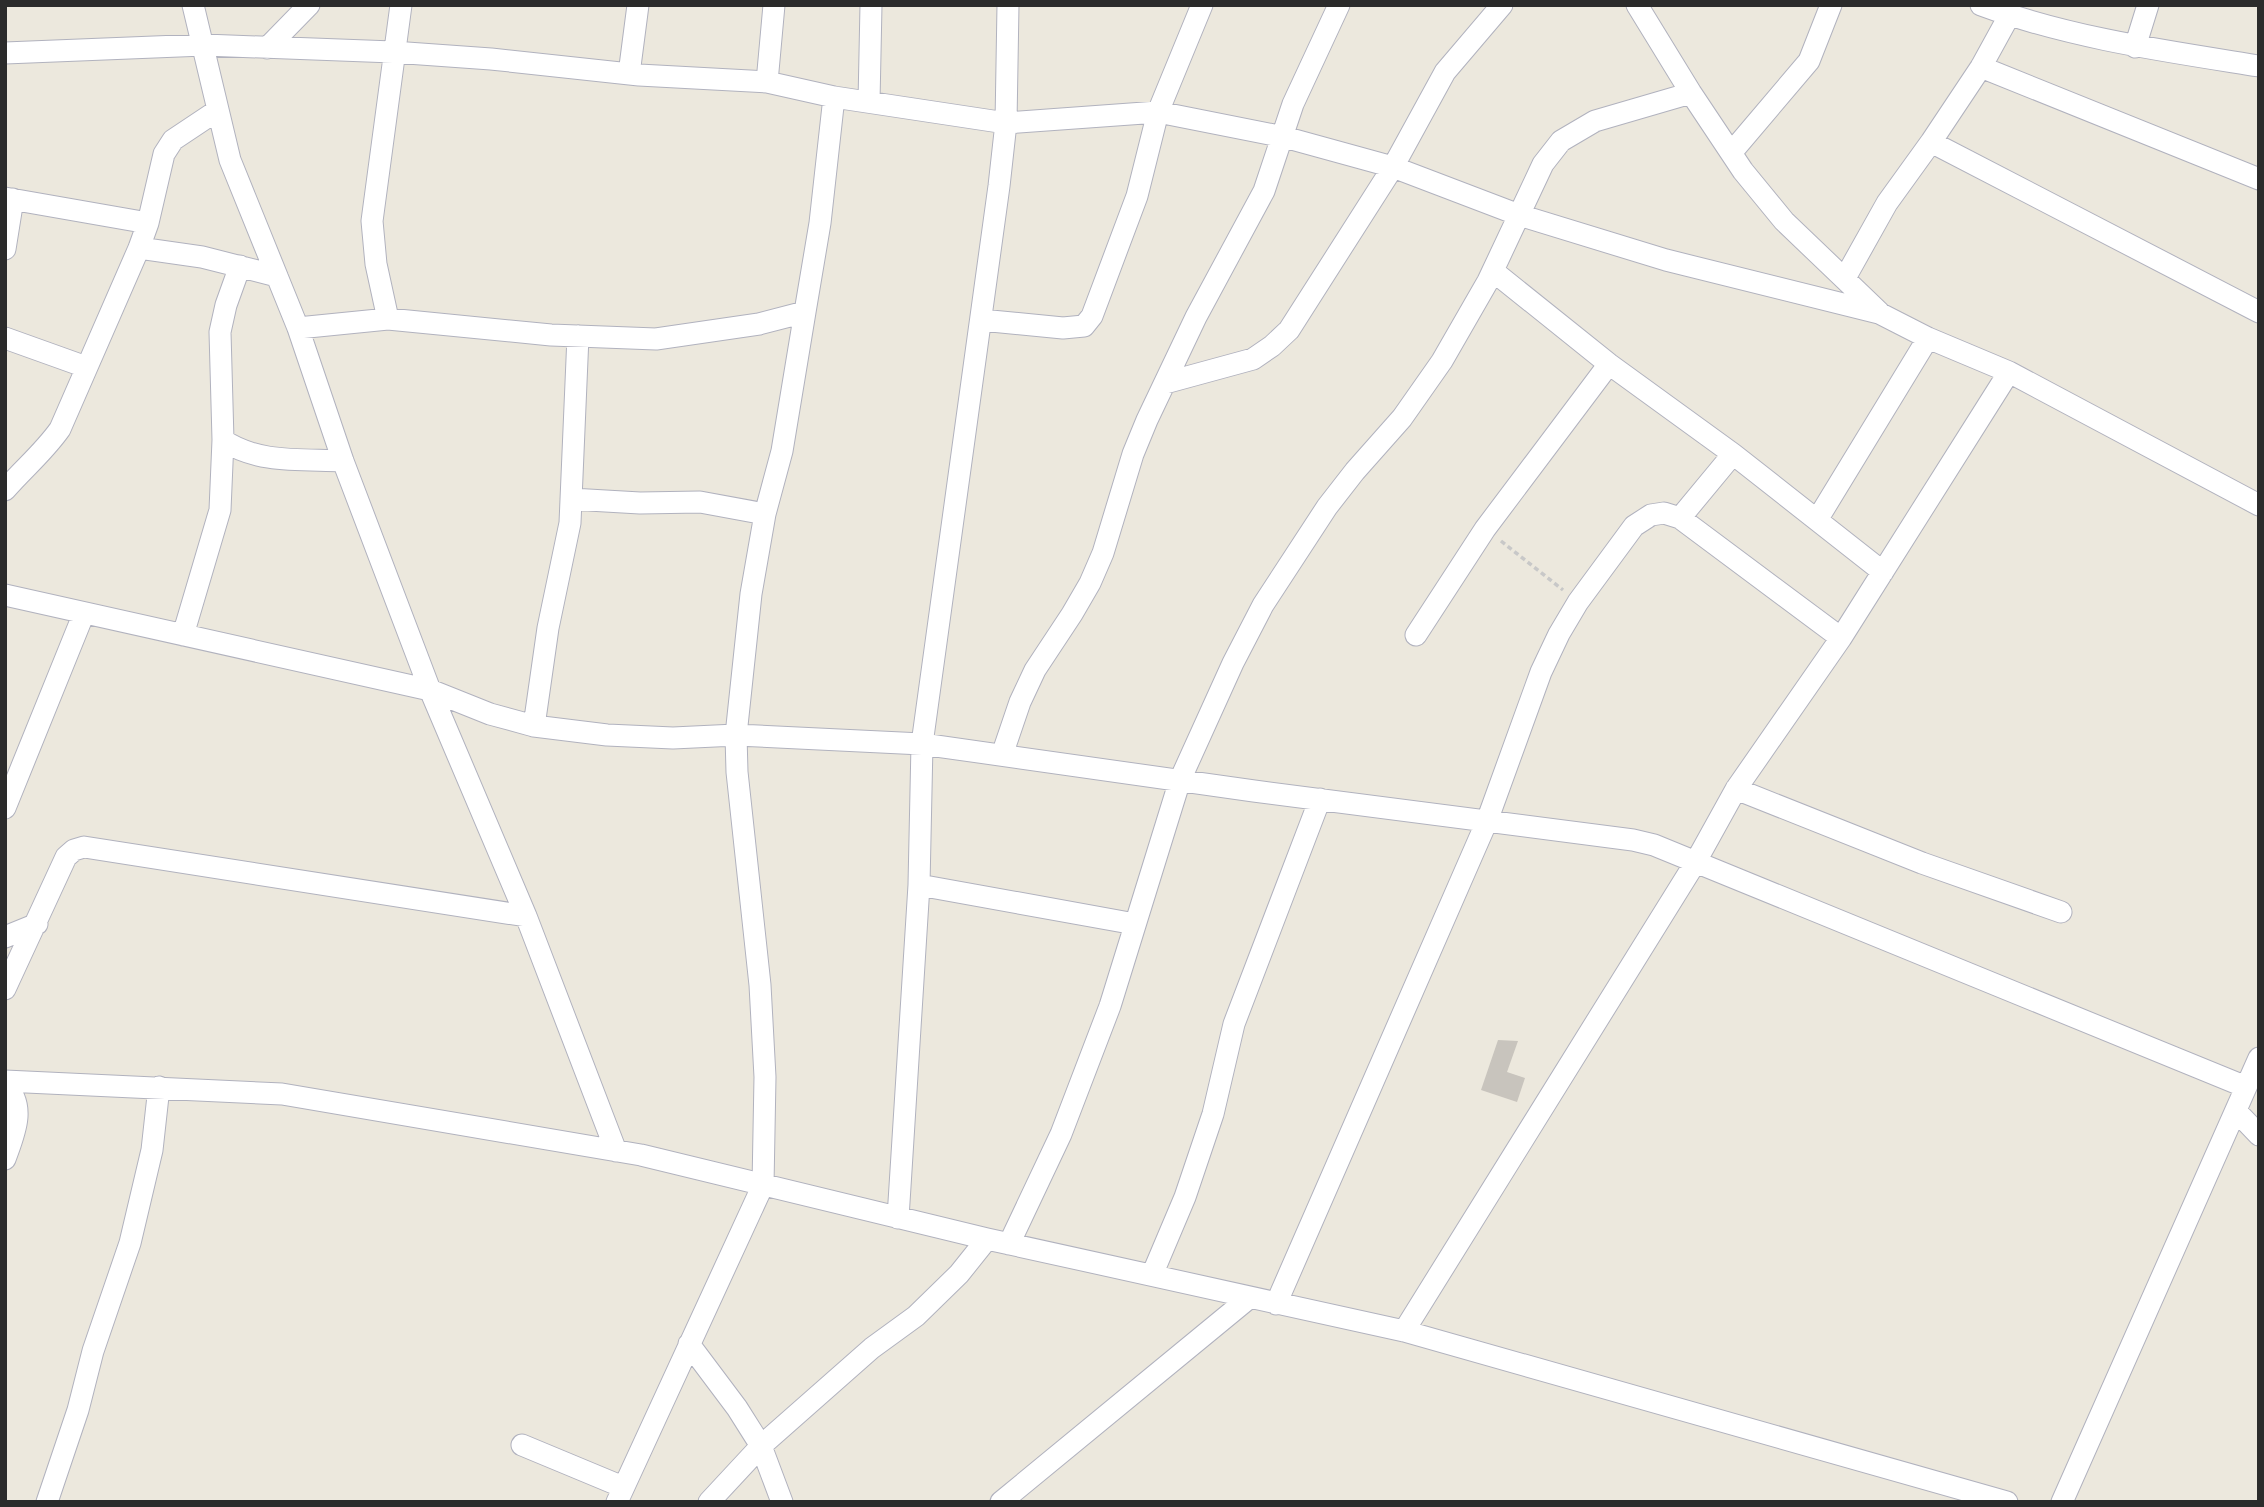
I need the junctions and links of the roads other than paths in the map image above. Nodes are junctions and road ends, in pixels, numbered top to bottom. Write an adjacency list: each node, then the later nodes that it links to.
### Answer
1 (193, 5): 16 (street)
2 (309, 5): 18 (street)
3 (401, 5): 19 (street)
4 (638, 5): 23 (street)
5 (774, 5): 24 (street)
6 (872, 5): 27 (street)
7 (1008, 5): 30 (street)
8 (1202, 5): 29 (street)
9 (1339, 5): 31 (street)
10 (1502, 5): 34 (street)
11 (1637, 5): 25 (street)
12 (1831, 5): 33 (street)
13 (1981, 5): 15 (street)
14 (2148, 5): 17 (street)
15 (2010, 16): 17 (street); 21 (street)
16 (204, 46): 18 (street); 20 (street); 28 (street)
17 (2135, 47): 22 (street)
18 (267, 48): 19 (street)
19 (393, 52): 23 (street); 48 (street)
20 (5, 53)
21 (1981, 66): 32 (street); 35 (street)
22 (2259, 66)
23 (629, 74): 24 (street)
24 (767, 82): 26 (street)
25 (1690, 93): 33 (street); 37 (street)
26 (834, 96): 27 (street); 45 (street)
27 (869, 102): 30 (street)
28 (218, 110): 38 (street); 43 (street)
29 (1158, 113): 30 (street); 31 (street); 49 (street)
30 (1006, 123): 49 (street)
31 (1284, 137): 34 (street); 57 (street)
32 (1931, 142): 44 (street); 46 (street)
33 (1731, 153): 44 (street)
34 (1393, 167): 37 (street); 57 (street)
35 (2259, 179)
36 (9, 199): 38 (street); 40 (street)
37 (1519, 215): 42 (street); 47 (street)
38 (148, 223): 39 (street)
39 (139, 248): 41 (street); 55 (street)
40 (5, 249)
41 (240, 266): 43 (street); 58 (street)
42 (1493, 271): 54 (street); 78 (street)
43 (277, 276): 50 (street)
44 (1845, 278): 47 (street)
45 (805, 312): 51 (street); 64 (street)
46 (2259, 312)
47 (1879, 313): 53 (street)
48 (388, 319): 50 (street); 51 (street)
49 (981, 320): 76 (street)
50 (298, 328): 60 (street)
51 (578, 336): 62 (street)
52 (5, 338): 55 (street)
53 (1928, 338): 56 (street); 66 (street)
54 (1609, 364): 59 (street); 71 (street)
55 (86, 367): 61 (street)
56 (2009, 372): 63 (street); 67 (street)
57 (1165, 383): 77 (street)
58 (223, 440): 60 (street); 70 (street)
59 (1734, 454): 65 (street); 66 (street)
60 (343, 461): 73 (street)
61 (5, 490)
62 (571, 499): 64 (street); 74 (street)
63 (2259, 505)
64 (765, 514): 75 (street)
65 (1680, 519): 72 (street); 83 (street)
66 (1817, 520): 67 (street)
67 (1883, 572): 72 (street)
68 (5, 595): 69 (street)
69 (84, 613): 70 (street); 79 (street)
70 (183, 635): 73 (street)
71 (1416, 635)
72 (1840, 638): 80 (street)
73 (430, 690): 74 (street); 87 (street)
74 (534, 726): 75 (street)
75 (736, 735): 76 (street); 100 (street)
76 (922, 744): 77 (street); 85 (street)
77 (1002, 755): 78 (street)
78 (1180, 780): 81 (street); 89 (street)
79 (9, 786): 82 (street)
80 (1736, 789): 84 (street); 86 (street)
81 (1320, 799): 83 (street); 104 (street)
82 (5, 808)
83 (1487, 821): 84 (street); 106 (street)
84 (1695, 863): 95 (street); 107 (street)
85 (919, 885): 89 (street); 101 (street)
86 (2061, 912)
87 (526, 916): 88 (street); 98 (street)
88 (37, 924): 90 (street); 91 (street)
89 (1135, 924): 103 (street)
90 (5, 937)
91 (5, 989)
92 (2259, 1058): 95 (street)
93 (5, 1083): 94 (street); 99 (street)
94 (159, 1087): 98 (street); 112 (street)
95 (2246, 1087): 96 (street)
96 (2236, 1111): 97 (street); 117 (street)
97 (2259, 1135)
98 (616, 1150): 100 (street)
99 (5, 1159)
100 (763, 1185): 101 (street); 108 (street)
101 (898, 1218): 102 (street)
102 (987, 1239): 103 (street); 110 (street)
103 (1009, 1244): 104 (street)
104 (1152, 1275): 105 (street)
105 (1249, 1297): 106 (street); 115 (street)
106 (1276, 1304): 107 (street)
107 (1404, 1331): 116 (street)
108 (689, 1344): 110 (street); 111 (street)
109 (522, 1445): 111 (street)
110 (761, 1446): 113 (street); 114 (street)
111 (620, 1494)
112 (47, 1502)
113 (709, 1502)
114 (782, 1502)
115 (1001, 1502)
116 (2007, 1502)
117 (2063, 1502)

